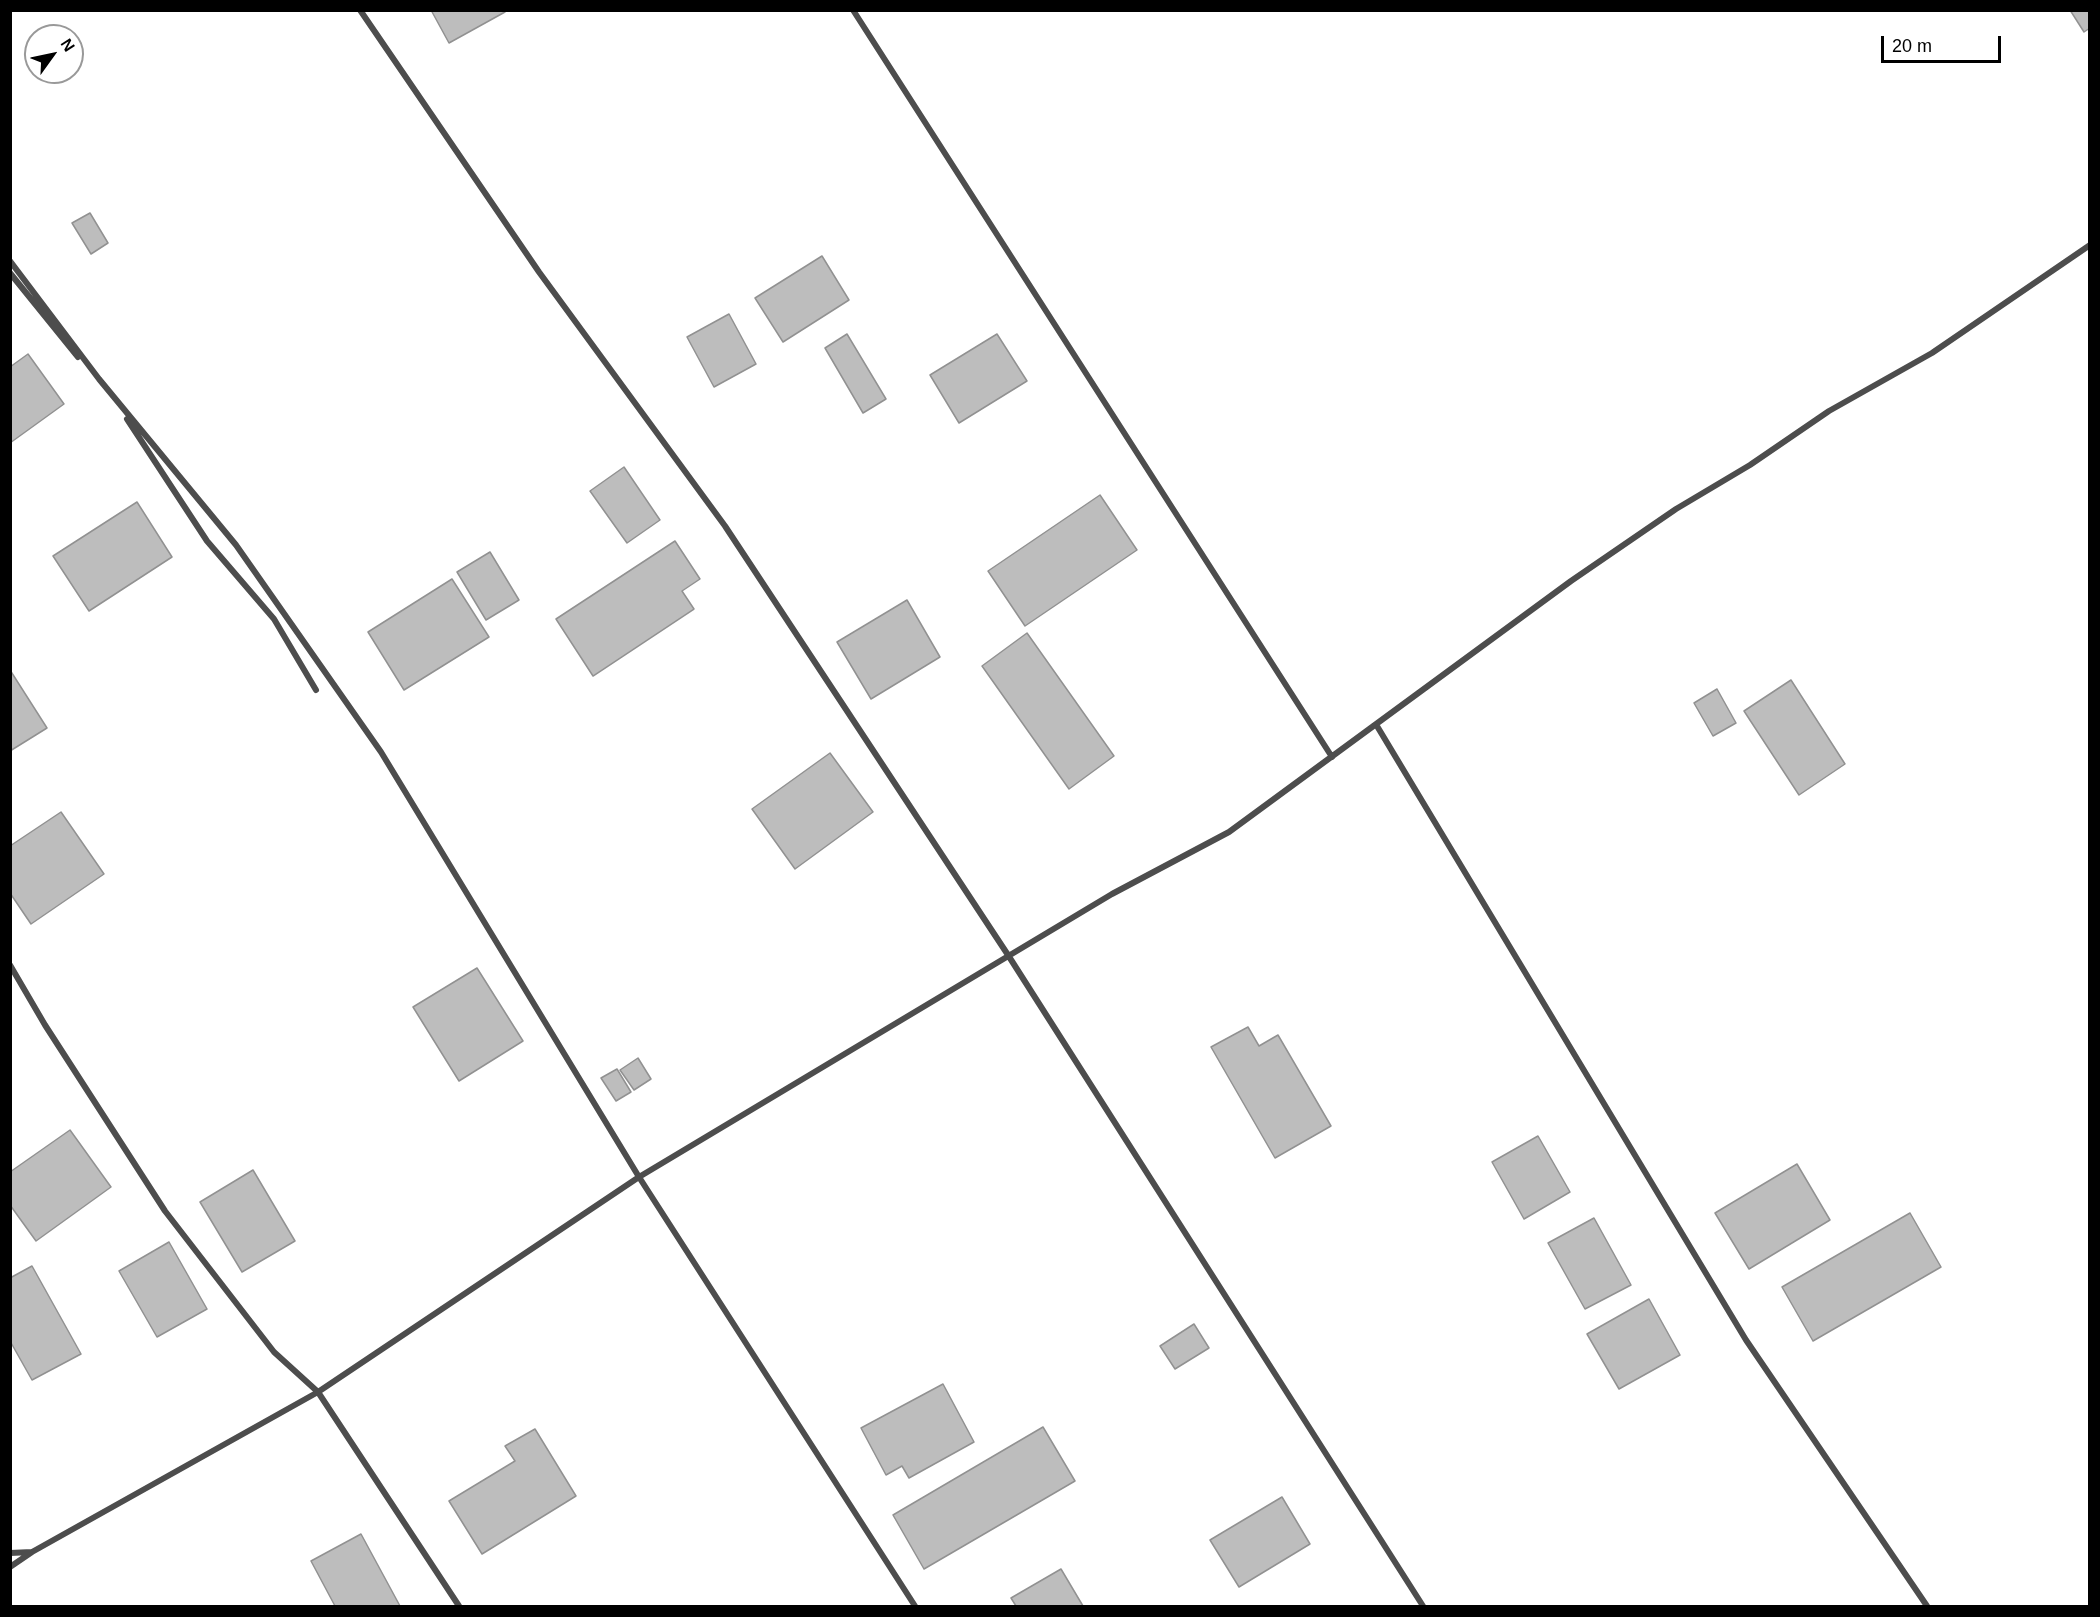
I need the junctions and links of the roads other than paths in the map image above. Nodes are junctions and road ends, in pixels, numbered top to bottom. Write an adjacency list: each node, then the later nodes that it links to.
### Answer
1 (360, 10): 9 (street)
2 (853, 10): 8 (street)
3 (2090, 245): 7 (street)
4 (10, 261): 11 (street)
5 (10, 273): 6 (street)
6 (316, 690)
7 (1377, 726): 8 (street); 19 (street)
8 (1332, 757): 9 (street)
9 (1008, 955): 11 (street); 18 (street)
10 (10, 965): 12 (street)
11 (639, 1178): 12 (street); 17 (street)
12 (318, 1392): 13 (street); 16 (street)
13 (32, 1552): 14 (street); 15 (street)
14 (10, 1553)
15 (10, 1567)
16 (459, 1606)
17 (915, 1606)
18 (1423, 1606)
19 (1927, 1606)

